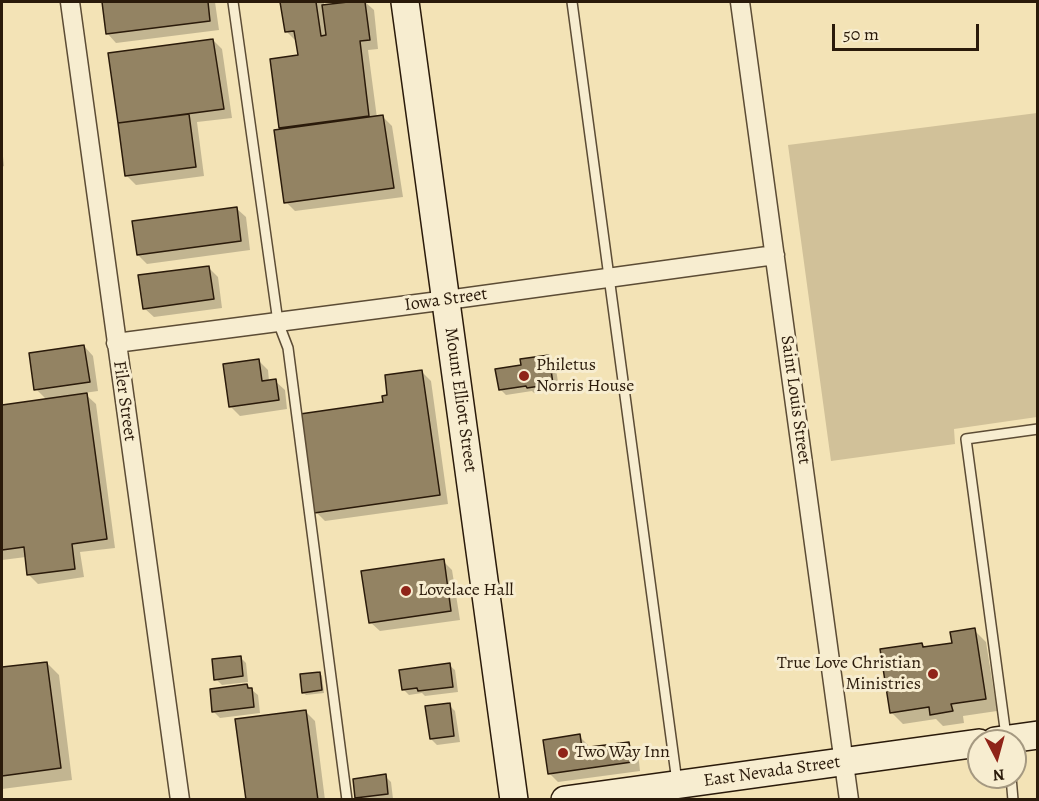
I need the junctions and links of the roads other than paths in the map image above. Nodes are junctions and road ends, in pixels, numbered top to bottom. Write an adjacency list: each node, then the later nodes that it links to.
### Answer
1 (70, 2): 10 (street, Filer Street)
2 (233, 2): 9 (lane)
3 (405, 2): 8 (street, Mount Elliott Street)
4 (572, 2): 7 (lane)
5 (740, 2): 6 (street, Saint Louis Street)
6 (775, 255): 7 (street, Iowa Street); 14 (street, Saint Louis Street)
7 (609, 278): 8 (street, Iowa Street); 15 (lane)
8 (447, 300): 9 (street, Iowa Street); 18 (street, Mount Elliott Street)
9 (278, 322): 10 (street, Iowa Street); 17 (lane)
10 (116, 343): 16 (street, Filer Street)
11 (1038, 429): 12 (lane)
12 (1002, 729)
13 (967, 745): 14 (street, East Nevada Street)
14 (844, 762): 15 (street, East Nevada Street); 20 (street, Saint Louis Street)
15 (677, 784): 19 (street, East Nevada Street)
16 (180, 800)
17 (347, 800)
18 (514, 800)
19 (565, 800)
20 (849, 800)

